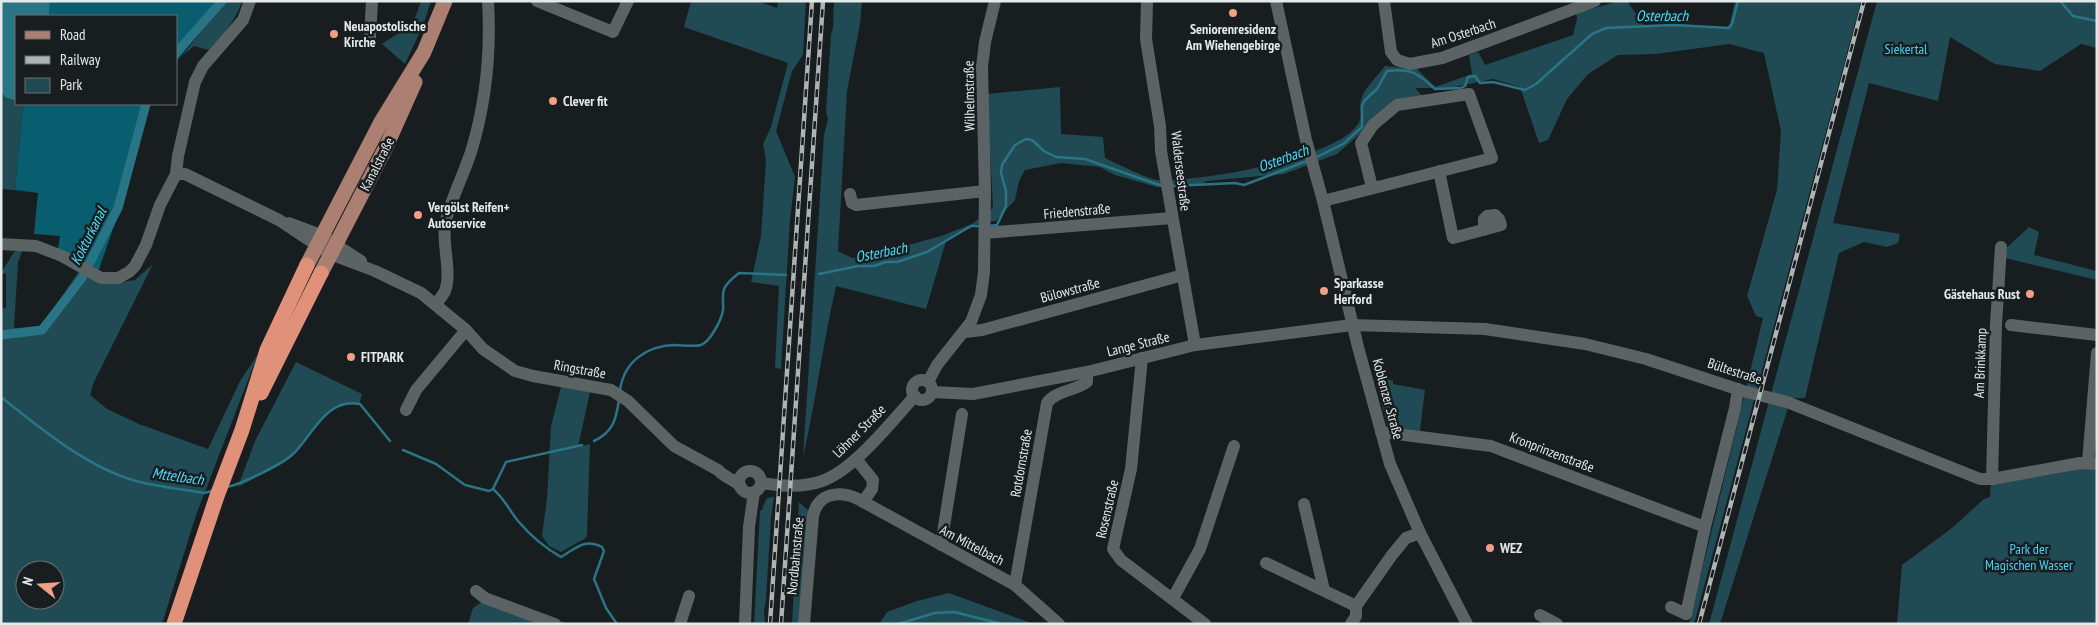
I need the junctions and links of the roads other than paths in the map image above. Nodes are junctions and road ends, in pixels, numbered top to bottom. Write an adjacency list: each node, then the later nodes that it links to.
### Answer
1 (250, 1): 15 (street)
2 (372, 1): 12 (street)
3 (445, 1): 13 (main road, Kanalstraße)
4 (488, 1): 30 (street)
5 (537, 1): 6 (street)
6 (628, 1)
7 (995, 1): 18 (street, Wilhelmstraße)
8 (1147, 1): 20 (street, Walderseestraße)
9 (1276, 1): 19 (street, Koblenzer Straße)
10 (1384, 1): 11 (street, Am Osterbach)
11 (1595, 1)
12 (370, 37)
13 (424, 52): 23 (main road, Kanalstraße); 26 (main road, Kanalstraße)
14 (1439, 171): 16 (street); 16 (street); 22 (street)
15 (176, 174): 23 (street, Ringstraße); 24 (street)
16 (1372, 187): 19 (street)
17 (850, 194): 18 (street)
18 (985, 197): 21 (street, Wilhelmstraße)
19 (1322, 201): 31 (street, Koblenzer Straße)
20 (1172, 218): 21 (street, Friedenstraße); 29 (street, Walderseestraße)
21 (985, 230): 34 (street)
22 (1484, 230)
23 (318, 240): 26 (street, Ringstraße); 27 (main road, Kanalstraße)
24 (1, 244)
25 (2000, 247): 52 (street, Am Brinkkamp)
26 (333, 248): 28 (main road, Kanalstraße); 30 (street, Ringstraße)
27 (307, 265): 45 (highway)
28 (321, 273): 45 (highway)
29 (1183, 275): 34 (street, Bülowstraße); 36 (street, Walderseestraße)
30 (436, 304): 33 (street, Ringstraße)
31 (1352, 325): 36 (street, Lange Straße); 41 (street, Bültestraße); 46 (street, Koblenzer Straße)
32 (2011, 325): 35 (street)
33 (466, 330): 43 (street); 50 (street, Ringstraße)
34 (965, 332): 40 (street)
35 (2097, 334)
36 (1195, 345): 38 (street, Lange Straße)
37 (2097, 353): 49 (street)
38 (1142, 358): 39 (street, Lange Straße); 64 (street, Rosenstraße)
39 (1087, 372): 40 (street, Lange Straße); 60 (street, Rotdornstraße)
40 (930, 387): 42 (street, Lange Straße)
41 (1740, 390): 52 (street, Bültestraße); 56 (street)
42 (915, 396): 48 (street, Löhner Straße)
43 (406, 410)
44 (962, 414): 58 (street)
45 (242, 430): 68 (highway)
46 (1381, 432): 56 (street, Kronprinzenstraße); 57 (street, Koblenzer Straße)
47 (1234, 446): 64 (street)
48 (856, 459): 53 (street, Löhner Straße); 54 (street)
49 (2092, 463): 52 (street, Bültestraße)
50 (718, 470): 51 (street, Ringstraße); 53 (street, Ringstraße)
51 (746, 472): 53 (street); 53 (street)
52 (1992, 479)
53 (750, 488): 71 (street)
54 (863, 502): 58 (street, Am Mittelbach); 72 (street, Nordbahnstraße)
55 (1304, 504): 61 (street)
56 (1706, 527): 66 (street)
57 (1420, 533): 65 (street); 76 (street, Koblenzer Straße)
58 (941, 545): 60 (street, Am Mittelbach)
59 (1266, 563): 61 (street)
60 (1015, 585): 73 (street, Am Mittelbach)
61 (1324, 590): 65 (street)
62 (476, 591): 69 (street)
63 (689, 596): 70 (street)
64 (1173, 598): 74 (street, Rosenstraße)
65 (1356, 606): 75 (street)
66 (1671, 607)
67 (1540, 615): 77 (street)
68 (174, 624)
69 (555, 624)
70 (680, 624)
71 (746, 624)
72 (804, 624)
73 (1059, 624)
74 (1205, 624)
75 (1351, 624)
76 (1467, 624)
77 (1557, 624)

